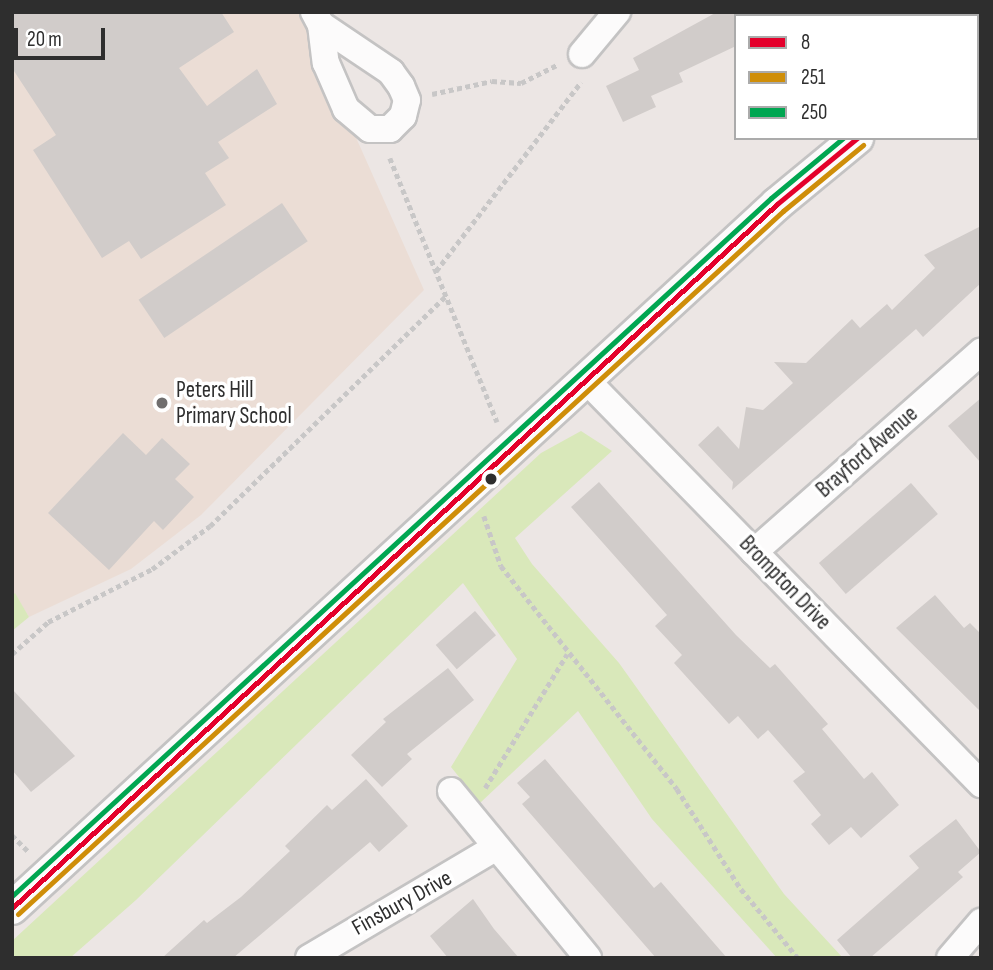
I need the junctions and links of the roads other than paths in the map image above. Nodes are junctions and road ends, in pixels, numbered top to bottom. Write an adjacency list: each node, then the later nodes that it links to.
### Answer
1 (608, 15): 3 (street)
2 (318, 19): 2 (street)
3 (582, 54)
4 (855, 140): 6 (street)
5 (981, 352): 7 (street, Brayford Avenue)
6 (589, 383): 7 (street, Brompton Drive); 11 (street)
7 (754, 552): 8 (street, Brompton Drive)
8 (981, 784)
9 (459, 801): 10 (street)
10 (495, 848): 13 (street, Finsbury Drive); 14 (street)
11 (12, 908)
12 (981, 922): 15 (street)
13 (309, 958)
14 (589, 958)
15 (950, 958)

